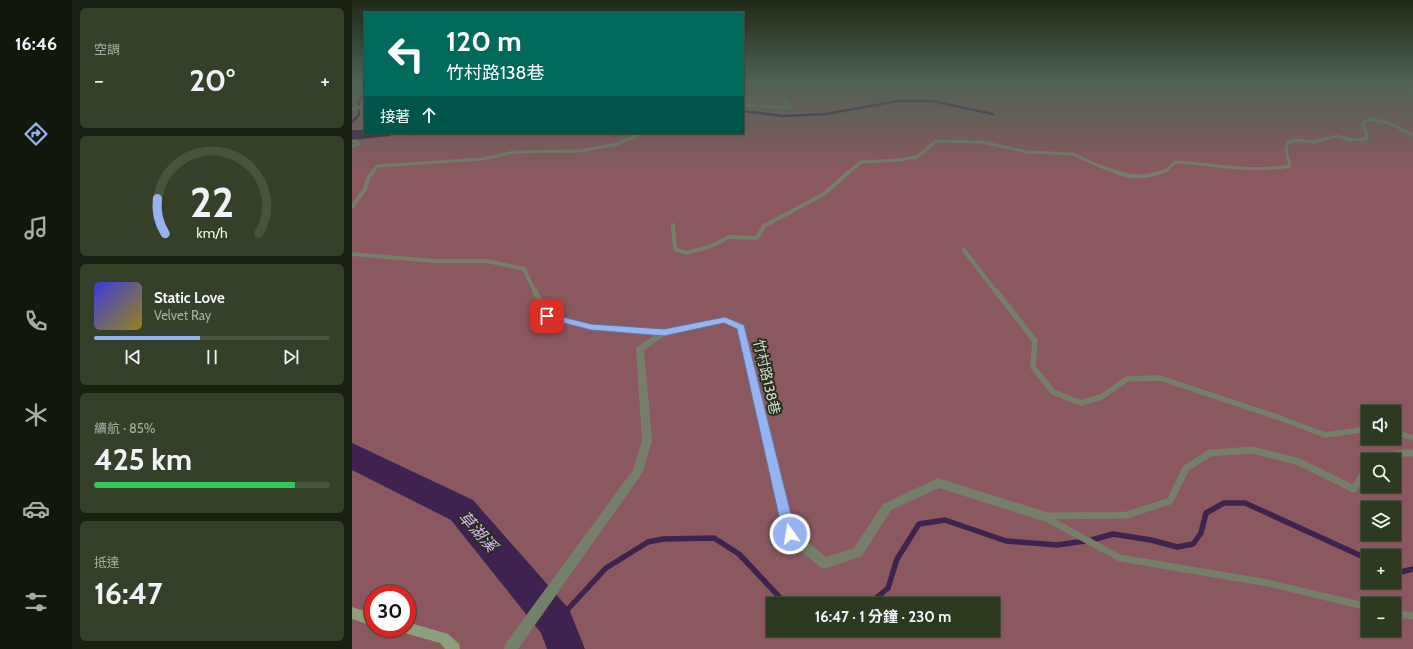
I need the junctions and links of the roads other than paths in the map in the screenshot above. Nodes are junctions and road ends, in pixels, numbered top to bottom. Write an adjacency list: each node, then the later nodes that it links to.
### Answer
1 (641, 134): 5 (lane)
2 (1413, 135): 6 (lane)
3 (352, 141): 4 (lane)
4 (352, 146)
5 (352, 207)
6 (673, 225)
7 (964, 250): 10 (lane)
8 (352, 254): 9 (lane)
9 (664, 333): 16 (street, 竹村路138巷); 24 (street, 竹村路138巷)
10 (1361, 430)
11 (1401, 434): 12 (lane)
12 (1413, 438)
13 (1413, 452): 14 (lane)
14 (1401, 454)
15 (1361, 478): 16 (lane)
16 (1043, 516): 17 (lane)
17 (1361, 605)
18 (352, 613): 21 (street)
19 (1401, 614): 20 (lane)
20 (1413, 616)
21 (364, 617)
22 (416, 631): 23 (street)
23 (454, 649)
24 (510, 649)

